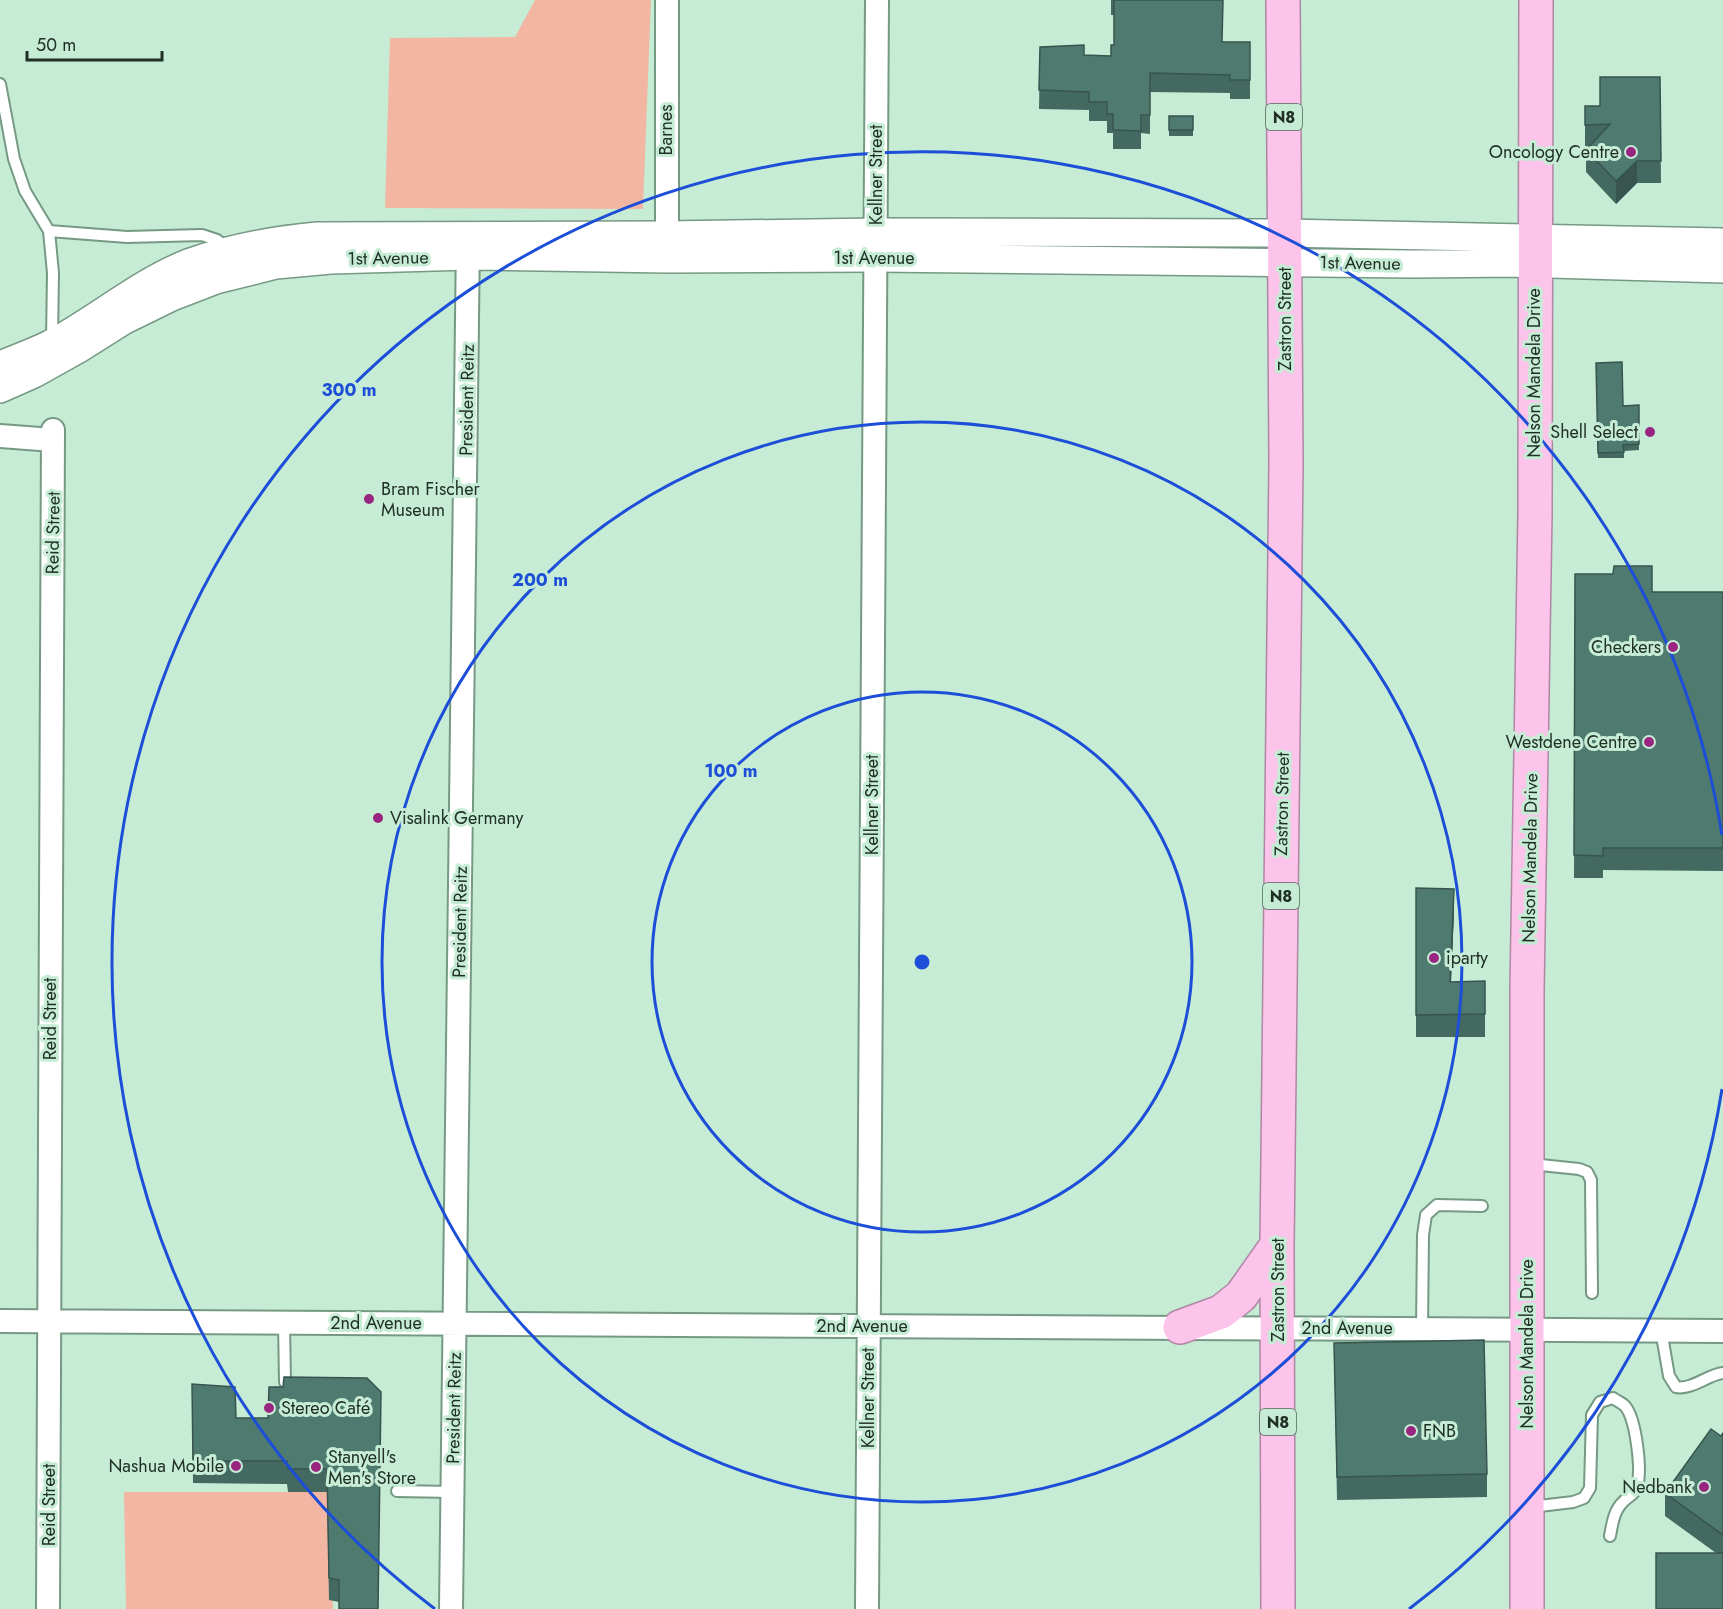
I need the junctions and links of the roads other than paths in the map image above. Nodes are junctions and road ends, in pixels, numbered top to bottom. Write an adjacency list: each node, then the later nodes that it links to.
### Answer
1 (667, 0): 10 (street, Barnes)
2 (877, 0): 9 (street, Kellner Street)
3 (1283, 0): 11 (highway, Zastron Street / N8)
4 (1536, 0): 12 (highway, Nelson Mandela Drive)
5 (0, 84): 6 (lane)
6 (48, 231): 13 (lane); 15 (lane)
7 (1723, 242): 12 (street, 1st Avenue)
8 (469, 245): 10 (street, 1st Avenue); 13 (street, 1st Avenue); 26 (street, President Reitz)
9 (876, 245): 10 (street, 1st Avenue); 11 (street, 1st Avenue); 27 (street, Kellner Street)
10 (666, 247)
11 (1285, 248): 12 (street, 1st Avenue); 21 (highway, Zastron Street / N8)
12 (1535, 251): 14 (street, 1st Avenue); 19 (highway, Nelson Mandela Drive)
13 (241, 256): 15 (street, 1st Avenue)
14 (1723, 269)
15 (50, 355): 16 (street); 17 (street)
16 (0, 365)
17 (0, 389)
18 (0, 436): 24 (street, Reid Street)
19 (1528, 1164): 22 (lane); 31 (highway, Nelson Mandela Drive)
20 (1482, 1206): 30 (lane)
21 (1277, 1245): 28 (highway); 29 (highway, Zastron Street / N8)
22 (1593, 1293)
23 (0, 1321): 24 (street, 2nd Avenue)
24 (49, 1321): 25 (street, 2nd Avenue); 40 (street, Reid Street)
25 (284, 1322): 26 (street, 2nd Avenue); 35 (lane)
26 (455, 1323): 27 (street, 2nd Avenue); 37 (street, President Reitz)
27 (869, 1326): 28 (street, 2nd Avenue); 42 (street, Kellner Street)
28 (1180, 1327): 29 (street, 2nd Avenue)
29 (1278, 1328): 30 (street, 2nd Avenue); 43 (highway, Zastron Street / N8)
30 (1422, 1329): 31 (street, 2nd Avenue)
31 (1527, 1329): 32 (street, 2nd Avenue); 38 (highway, Nelson Mandela Drive)
32 (1661, 1330): 33 (street, 2nd Avenue); 34 (lane)
33 (1723, 1331)
34 (1723, 1373)
35 (285, 1382)
36 (397, 1491): 37 (lane)
37 (453, 1492): 41 (street, President Reitz)
38 (1527, 1508): 39 (lane); 44 (highway, Nelson Mandela Drive)
39 (1610, 1536)
40 (48, 1609)
41 (451, 1609)
42 (867, 1609)
43 (1278, 1609)
44 (1527, 1609)

